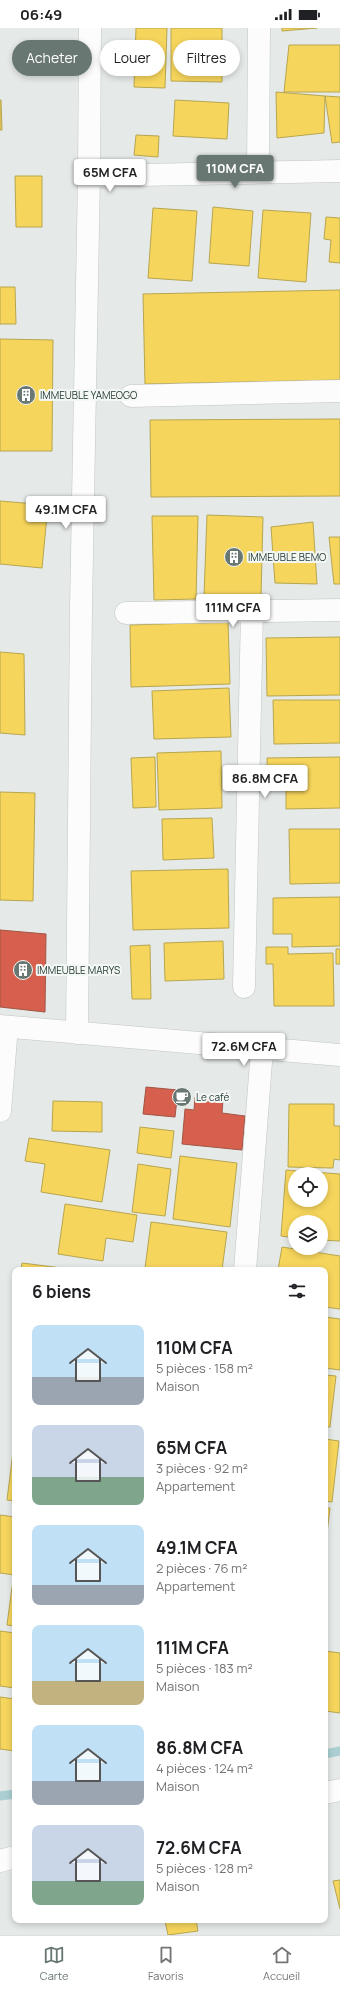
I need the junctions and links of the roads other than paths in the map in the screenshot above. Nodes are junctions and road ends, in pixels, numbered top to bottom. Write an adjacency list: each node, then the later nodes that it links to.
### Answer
1 (90, 28): 5 (street)
2 (259, 28): 4 (street)
3 (340, 171): 4 (street)
4 (258, 172): 5 (street)
5 (90, 176): 13 (street)
6 (340, 391): 7 (street)
7 (131, 396)
8 (340, 610): 9 (street)
9 (252, 611): 10 (street); 11 (street)
10 (126, 614)
11 (244, 987)
12 (3, 1027): 13 (street); 16 (street)
13 (77, 1033): 14 (street)
14 (262, 1049): 15 (street); 17 (street)
15 (340, 1055)
16 (0, 1111)
17 (245, 1267)
18 (340, 1790): 19 (street)
19 (328, 1792)
20 (12, 1849): 21 (street)
21 (0, 1851)
22 (12, 1858): 23 (street)
23 (0, 1861)

